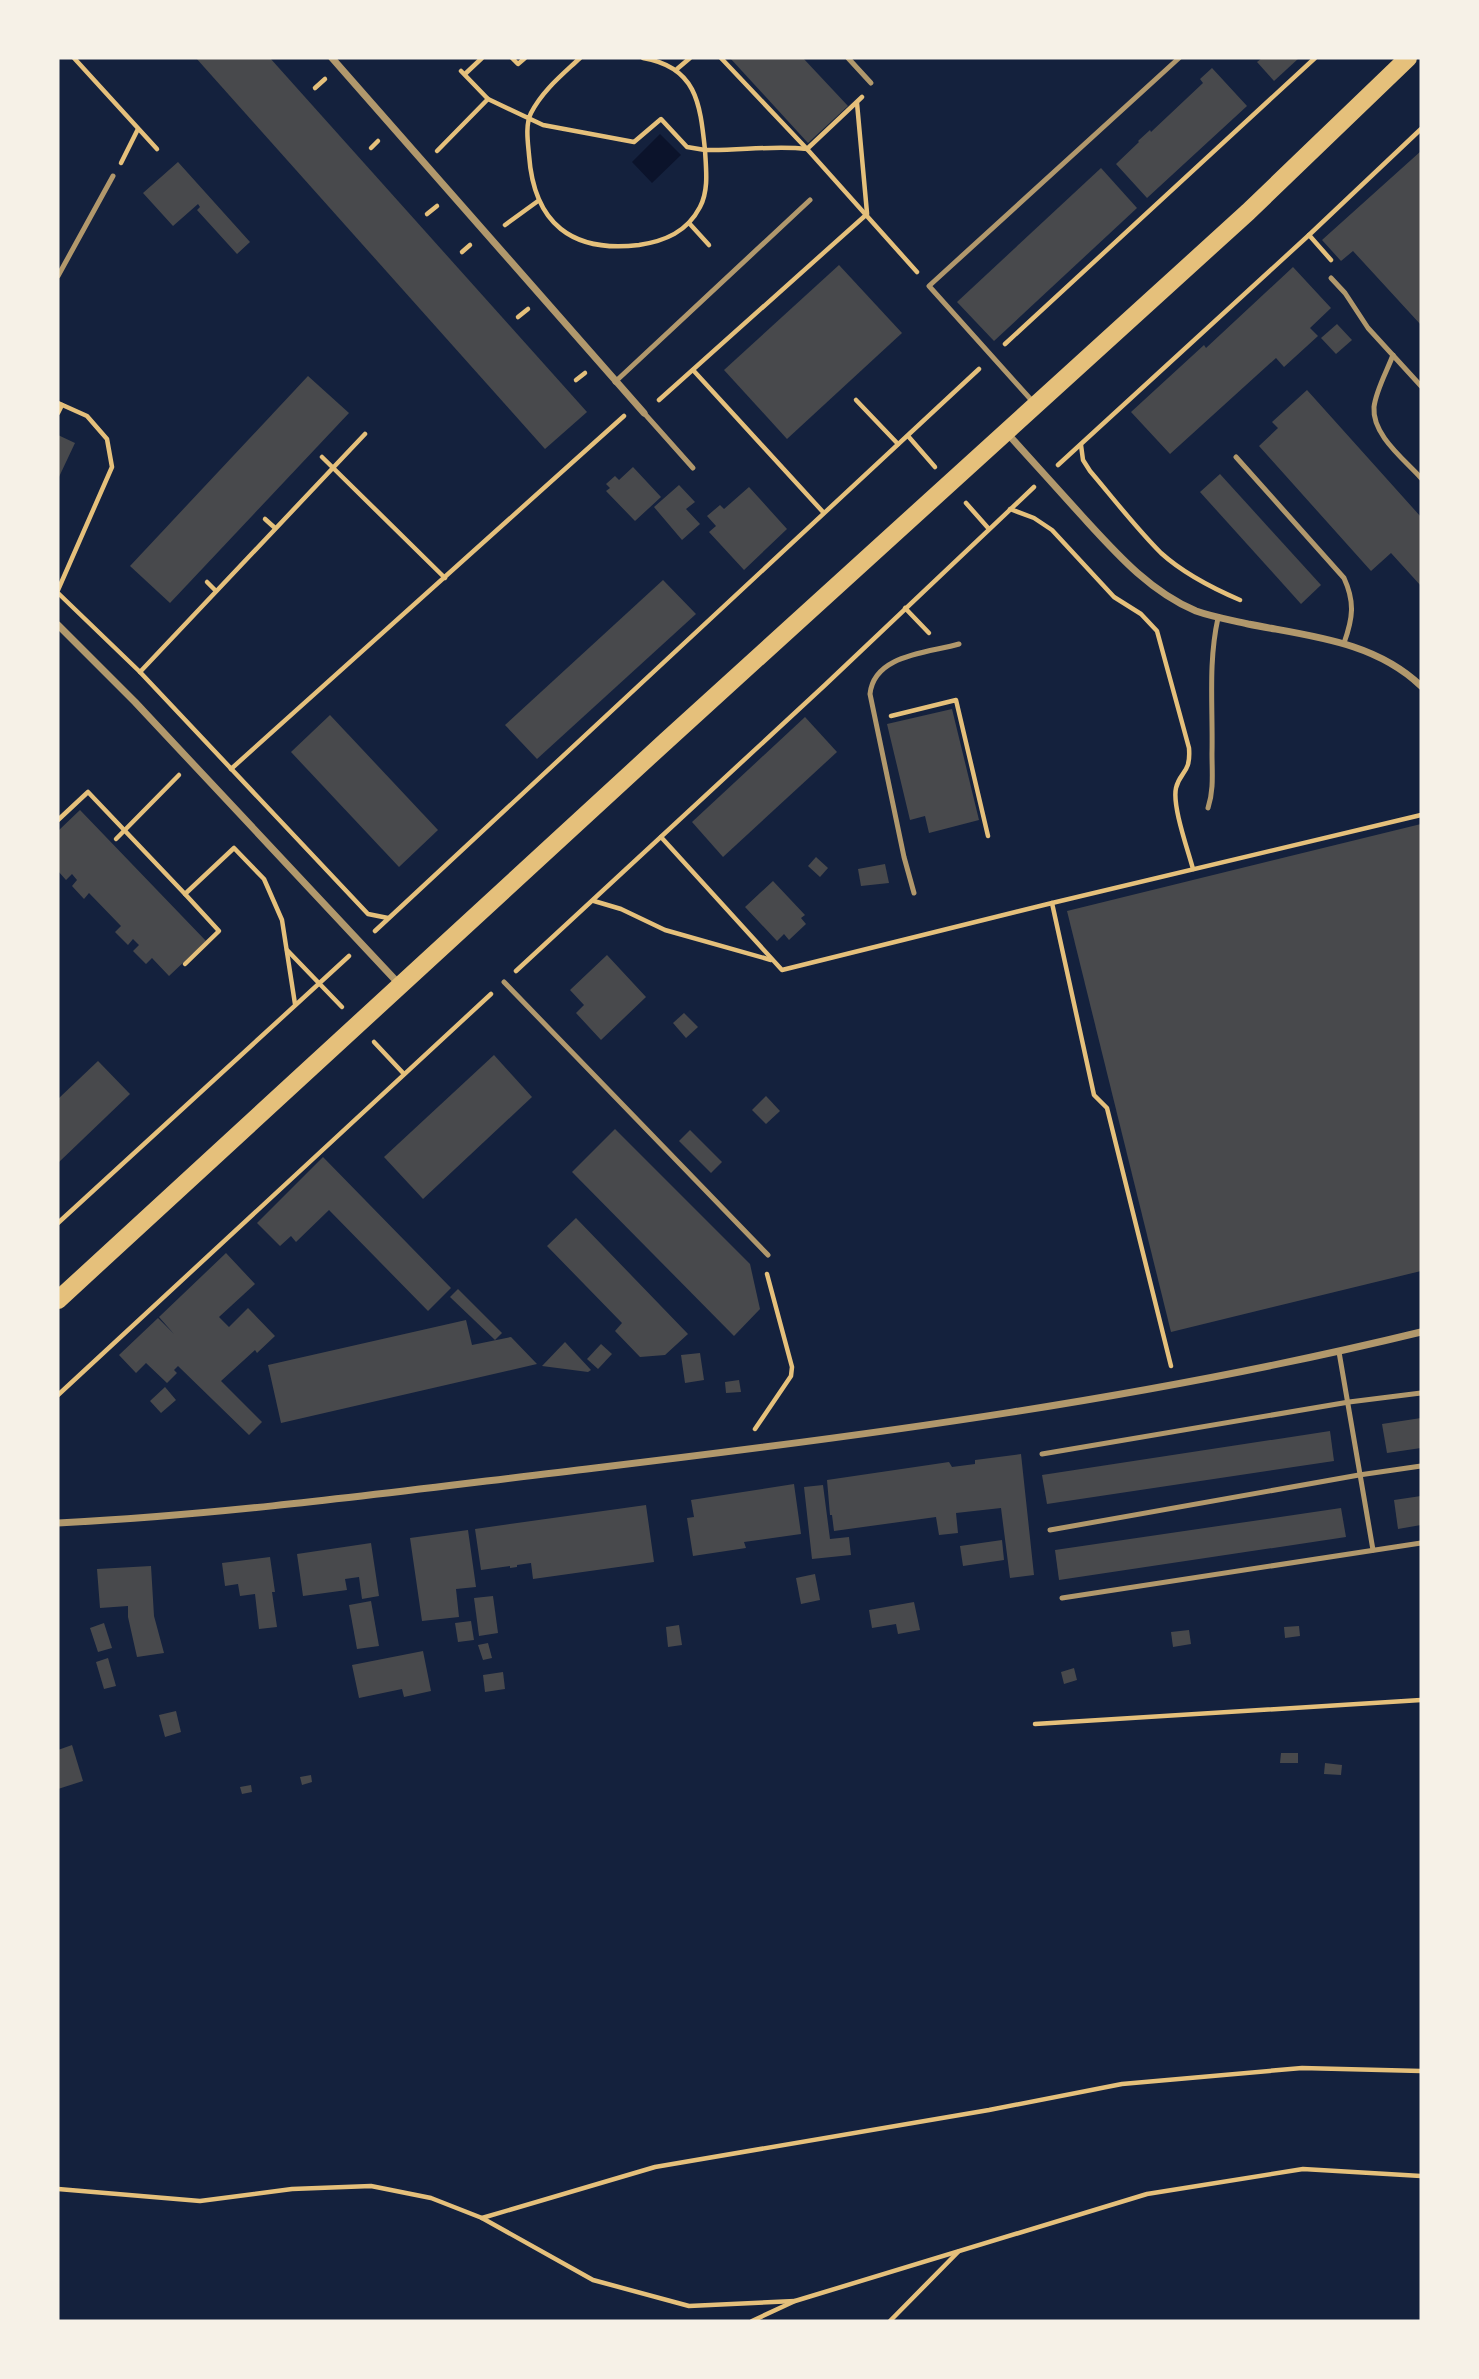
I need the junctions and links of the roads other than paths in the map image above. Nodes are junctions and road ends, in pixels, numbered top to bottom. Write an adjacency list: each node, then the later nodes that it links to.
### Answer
1 (332, 58): 11 (street)
2 (848, 58): 5 (lane)
3 (1179, 58): 13 (lane)
4 (1408, 58): 13 (main road)
5 (871, 83)
6 (113, 176): 8 (lane)
7 (810, 200): 11 (lane)
8 (58, 276)
9 (1331, 278): 10 (lane)
10 (1393, 355): 12 (lane); 18 (lane)
11 (615, 382): 14 (street)
12 (1421, 386)
13 (1037, 405): 15 (main road)
14 (644, 414): 17 (lane)
15 (1007, 433): 19 (street); 27 (main road)
16 (1236, 457): 21 (lane)
17 (692, 468)
18 (1421, 478)
19 (1218, 618): 21 (street); 24 (lane)
20 (58, 625): 27 (street)
21 (1344, 643): 23 (street)
22 (959, 644): 25 (lane)
23 (1421, 686)
24 (1208, 808)
25 (914, 893)
26 (504, 982): 28 (lane)
27 (401, 985): 29 (main road)
28 (768, 1255)
29 (58, 1300)
30 (1421, 1332): 31 (street)
31 (1339, 1352): 33 (lane); 37 (street)
32 (1421, 1393): 33 (lane)
33 (1349, 1402): 34 (lane); 36 (lane)
34 (1042, 1454)
35 (1421, 1466): 36 (lane)
36 (1359, 1475): 38 (lane); 40 (lane)
37 (58, 1524)
38 (1050, 1530)
39 (1421, 1543): 40 (lane)
40 (1373, 1550): 41 (lane)
41 (1062, 1598)

